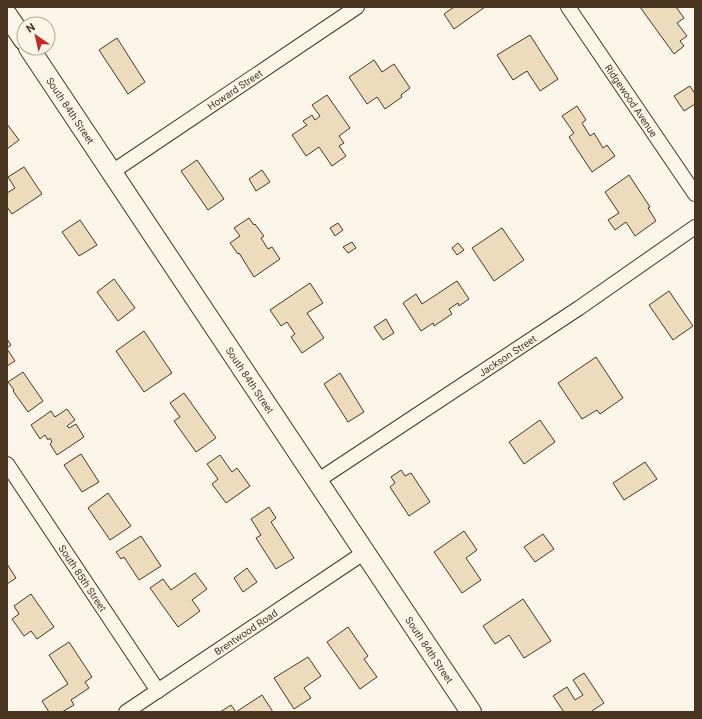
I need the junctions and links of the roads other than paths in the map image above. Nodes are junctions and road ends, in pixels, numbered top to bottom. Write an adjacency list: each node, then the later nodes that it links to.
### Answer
1 (357, 7): 6 (street, Howard Street)
2 (568, 7): 7 (street, Ridgewood Avenue)
3 (7, 15): 4 (main road)
4 (16, 28)
5 (34, 56): 6 (main road, South 84th Street)
6 (112, 172): 10 (main road, South 84th Street)
7 (695, 194)
8 (695, 227): 10 (street, Jackson Street)
9 (7, 464): 12 (street, South 85th Street)
10 (317, 481): 11 (main road, South 84th Street)
11 (365, 552): 12 (street, Brentwood Road); 14 (main road, South 84th Street)
12 (158, 691): 13 (street, Brentwood Road)
13 (126, 712)
14 (471, 712)

